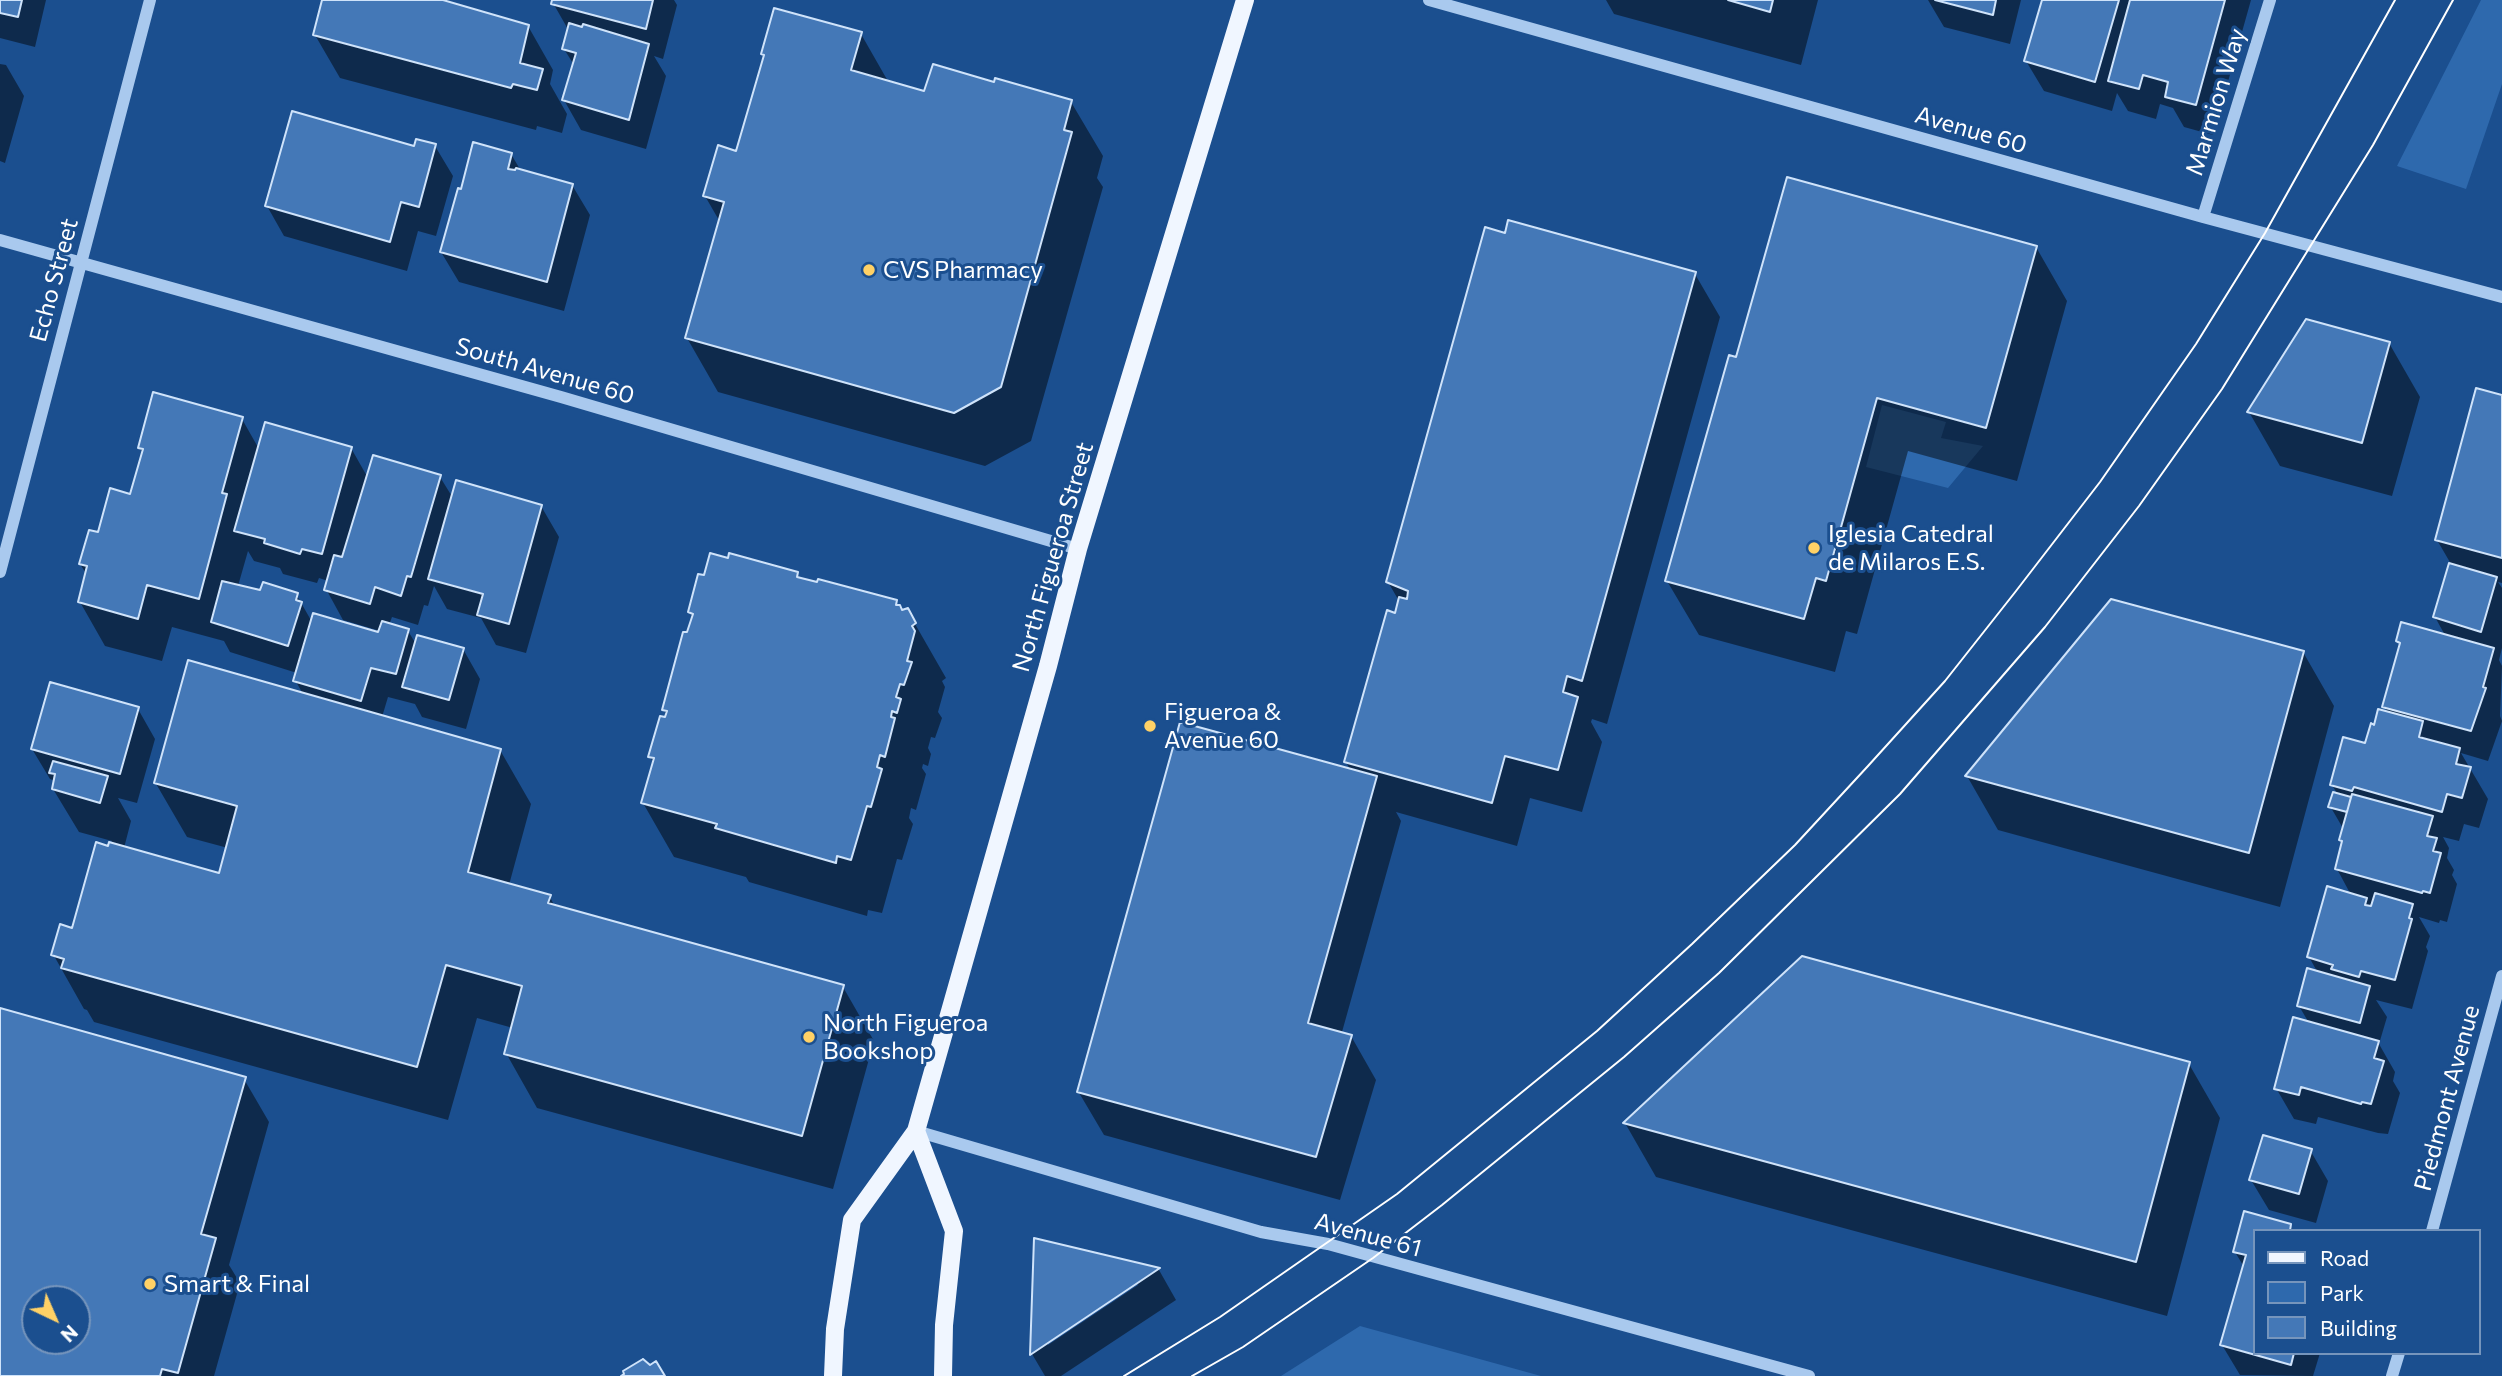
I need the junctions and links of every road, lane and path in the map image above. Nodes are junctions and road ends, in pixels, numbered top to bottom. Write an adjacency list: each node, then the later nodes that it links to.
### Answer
1 (150, 0): 7 (street, Echo Street)
2 (1245, 0): 9 (main road, North Figueroa Street)
3 (1429, 0): 5 (street, Avenue 60)
4 (2270, 0): 5 (street, Marmion Way)
5 (2203, 217): 8 (street, Avenue 60)
6 (0, 240): 7 (street, South Avenue 60)
7 (80, 264): 9 (street, South Avenue 60); 10 (street, Echo Street)
8 (2502, 297)
9 (1078, 549): 12 (main road, North Figueroa Street)
10 (0, 572)
11 (2502, 976): 13 (street, Piedmont Avenue)
12 (916, 1131): 15 (main road, North Figueroa Street); 16 (main road); 17 (street, Avenue 61)
13 (2433, 1229)
14 (2398, 1355): 18 (street)
15 (832, 1376)
16 (943, 1376)
17 (1809, 1376)
18 (2392, 1376)

